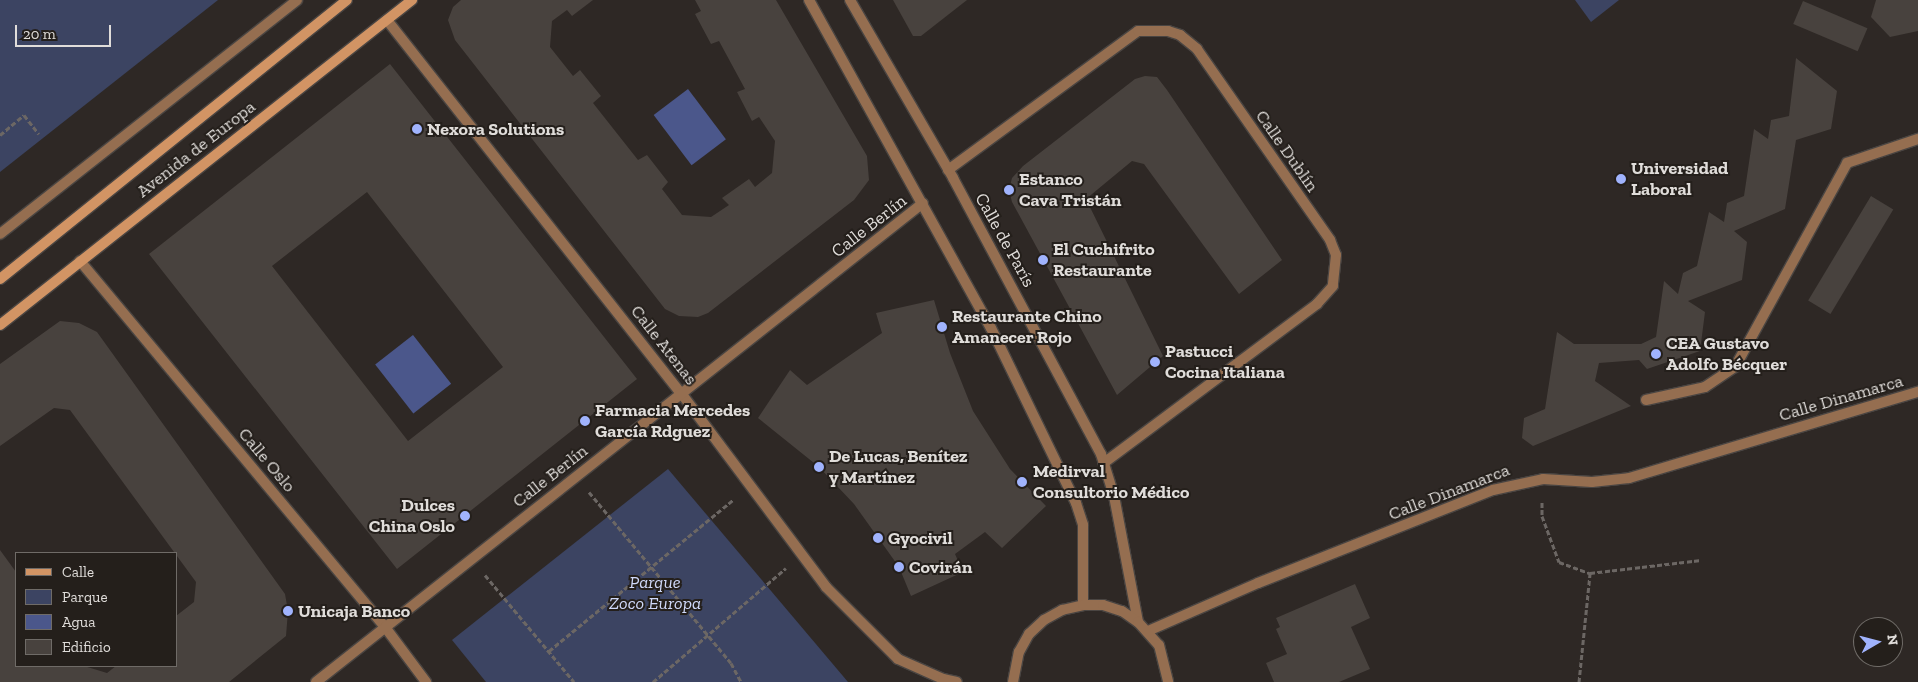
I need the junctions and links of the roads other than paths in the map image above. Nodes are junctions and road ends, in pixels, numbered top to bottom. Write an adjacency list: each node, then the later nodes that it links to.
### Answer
1 (297, 0): 10 (street)
2 (347, 0): 12 (main road, Avenida de Europa)
3 (412, 0): 6 (main road, Avenida de Europa)
4 (809, 0): 9 (street)
5 (850, 0): 8 (street, Calle de París)
6 (387, 20): 11 (main road, Avenida de Europa); 15 (street, Calle Atenas)
7 (1918, 139): 16 (street)
8 (948, 170): 17 (street, Calle de París); 17 (street, Calle Dublín)
9 (924, 203): 15 (street, Calle Berlín); 18 (street)
10 (0, 234)
11 (80, 261): 13 (main road, Avenida de Europa); 20 (street, Calle Oslo)
12 (0, 280)
13 (0, 325)
14 (1918, 392): 21 (street, Calle Dinamarca)
15 (682, 393): 20 (street, Calle Berlín); 24 (street, Calle Atenas)
16 (1646, 400)
17 (1104, 464): 19 (street, Calle de París)
18 (1083, 605): 19 (street); 25 (street)
19 (1138, 622): 21 (street)
20 (386, 628): 22 (street, Calle Berlín); 23 (street, Calle Oslo)
21 (1148, 631): 26 (street)
22 (316, 682)
23 (426, 682)
24 (958, 682)
25 (1013, 682)
26 (1168, 682)

